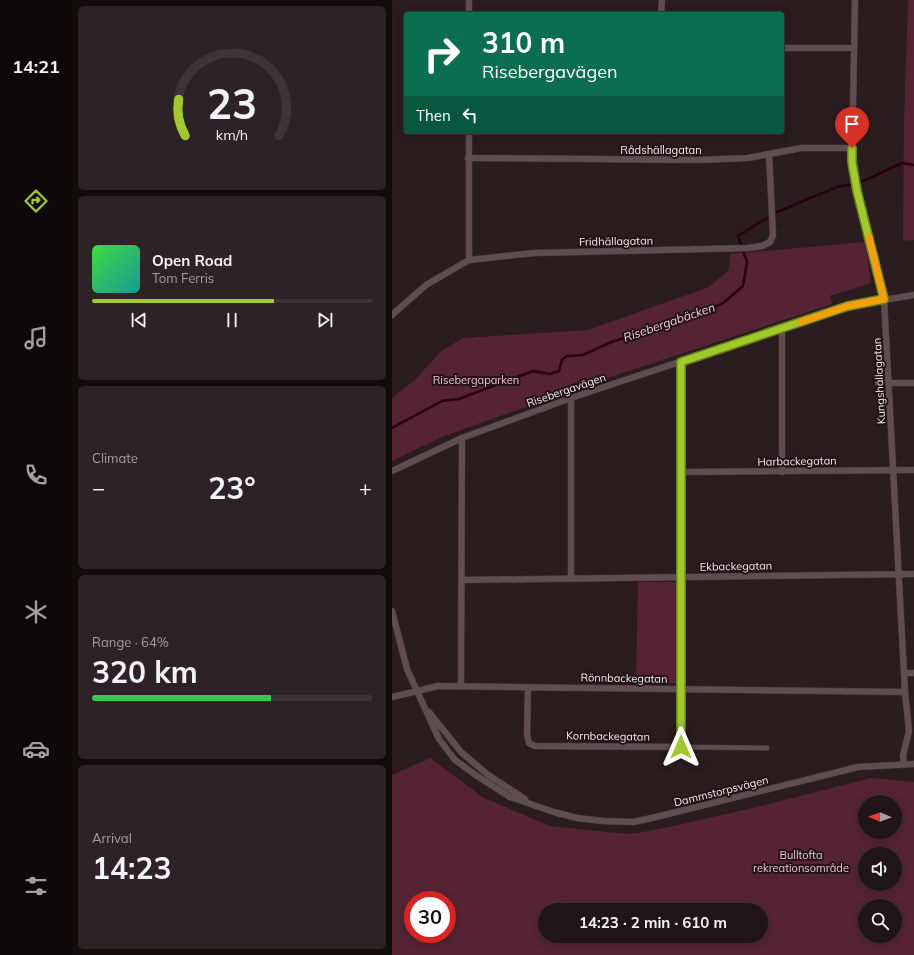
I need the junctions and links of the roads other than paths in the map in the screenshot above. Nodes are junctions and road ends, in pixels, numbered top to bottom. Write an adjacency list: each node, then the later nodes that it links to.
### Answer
1 (469, 0): 4 (street)
2 (662, 0): 5 (street)
3 (855, 0): 7 (street, Kungshällagatan)
4 (469, 12)
5 (662, 12)
6 (784, 48): 7 (street)
7 (854, 48): 9 (street, Kungshällagatan)
8 (469, 134): 11 (street)
9 (852, 148): 10 (street, Rådshällagatan); 14 (street, Kungshällagatan)
10 (769, 154): 11 (street, Rådshällagatan); 12 (street, Fridhällagatan)
11 (468, 158): 12 (street)
12 (469, 260): 15 (street, Fridhällagatan)
13 (914, 295): 14 (street, Risebergavägen)
14 (884, 299): 16 (street, Risebergavägen); 18 (street, Kungshällagatan)
15 (392, 315)
16 (782, 329): 17 (street, Risebergavägen); 26 (street)
17 (681, 362): 20 (street, Risebergavägen); 25 (street)
18 (889, 383): 19 (street); 22 (street, Kungshällagatan)
19 (914, 383)
20 (571, 398): 21 (street, Risebergavägen); 30 (street)
21 (462, 438): 24 (street, Risebergavägen); 31 (street)
22 (894, 470): 23 (street, Harbackegatan); 26 (street, Harbackegatan); 27 (street, Kungshällagatan)
23 (914, 470)
24 (392, 471)
25 (681, 472): 26 (street, Harbackegatan); 29 (street)
26 (782, 472)
27 (899, 574): 28 (street, Ekbackegatan); 29 (street, Ekbackegatan); 33 (street, Kungshällagatan)
28 (914, 574)
29 (681, 577): 30 (street, Ekbackegatan); 37 (street)
30 (571, 578): 31 (street, Ekbackegatan)
31 (462, 580): 35 (street)
32 (392, 611): 38 (street, Dammstorpsvägen)
33 (904, 673): 34 (street); 39 (street, Kungshällagatan)
34 (914, 673)
35 (461, 686): 36 (street, Rönnbackegatan); 38 (street, Rönnbackegatan)
36 (528, 687): 37 (street, Rönnbackegatan); 42 (street, Kornbackegatan)
37 (681, 689): 39 (street, Rönnbackegatan); 42 (street)
38 (416, 691): 40 (street, Rönnbackegatan); 41 (street, Dammstorpsvägen)
39 (905, 692): 44 (street, Kungshällagatan)
40 (392, 697)
41 (422, 704): 46 (street, Dammstorpsvägen); 46 (street, Dammstorpsvägen)
42 (681, 747): 43 (street, Kornbackegatan)
43 (767, 748)
44 (904, 764): 45 (street, Dammstorpsvägen); 46 (street, Dammstorpsvägen)
45 (914, 764)
46 (533, 805)

